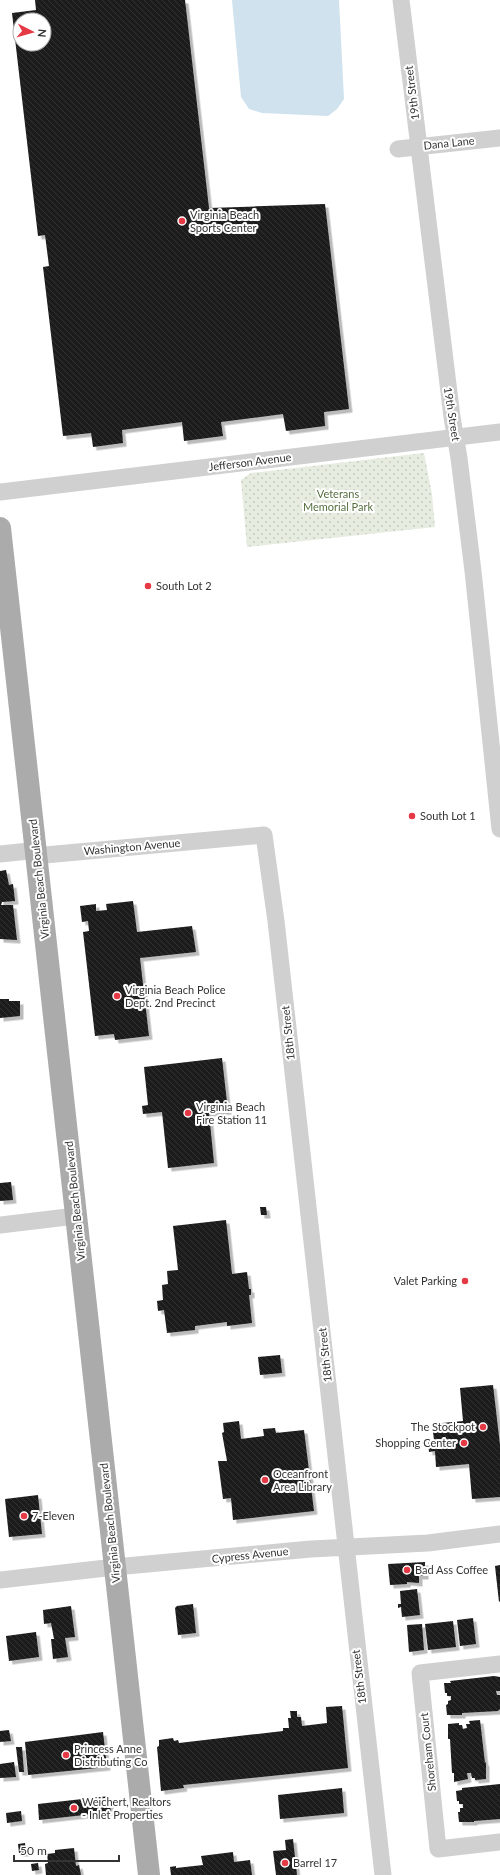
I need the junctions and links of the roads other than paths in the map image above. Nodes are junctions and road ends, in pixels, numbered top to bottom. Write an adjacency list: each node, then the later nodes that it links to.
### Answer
1 (401, 0): 3 (street, 19th Street)
2 (500, 138): 3 (street, Dana Lane)
3 (418, 146): 4 (street, Dana Lane); 6 (street, 19th Street)
4 (398, 149)
5 (500, 432): 6 (street, Jefferson Avenue)
6 (456, 437): 7 (street, Jefferson Avenue); 9 (street, 19th Street)
7 (0, 492)
8 (1, 539): 11 (main road, Virginia Beach Boulevard)
9 (500, 829)
10 (264, 835): 11 (street, Washington Avenue); 16 (street, 18th Street)
11 (36, 852): 12 (street, Washington Avenue); 13 (main road, Virginia Beach Boulevard)
12 (0, 854)
13 (76, 1216): 14 (street); 17 (main road, Virginia Beach Boulevard)
14 (0, 1225)
15 (500, 1534): 16 (street, Cypress Avenue)
16 (345, 1547): 17 (street, Cypress Avenue); 22 (street, 18th Street)
17 (115, 1567): 18 (street, Cypress Avenue); 21 (main road, Virginia Beach Boulevard)
18 (0, 1580)
19 (500, 1664): 20 (street, Shoreham Court)
20 (500, 1842)
21 (149, 1875)
22 (383, 1875)

